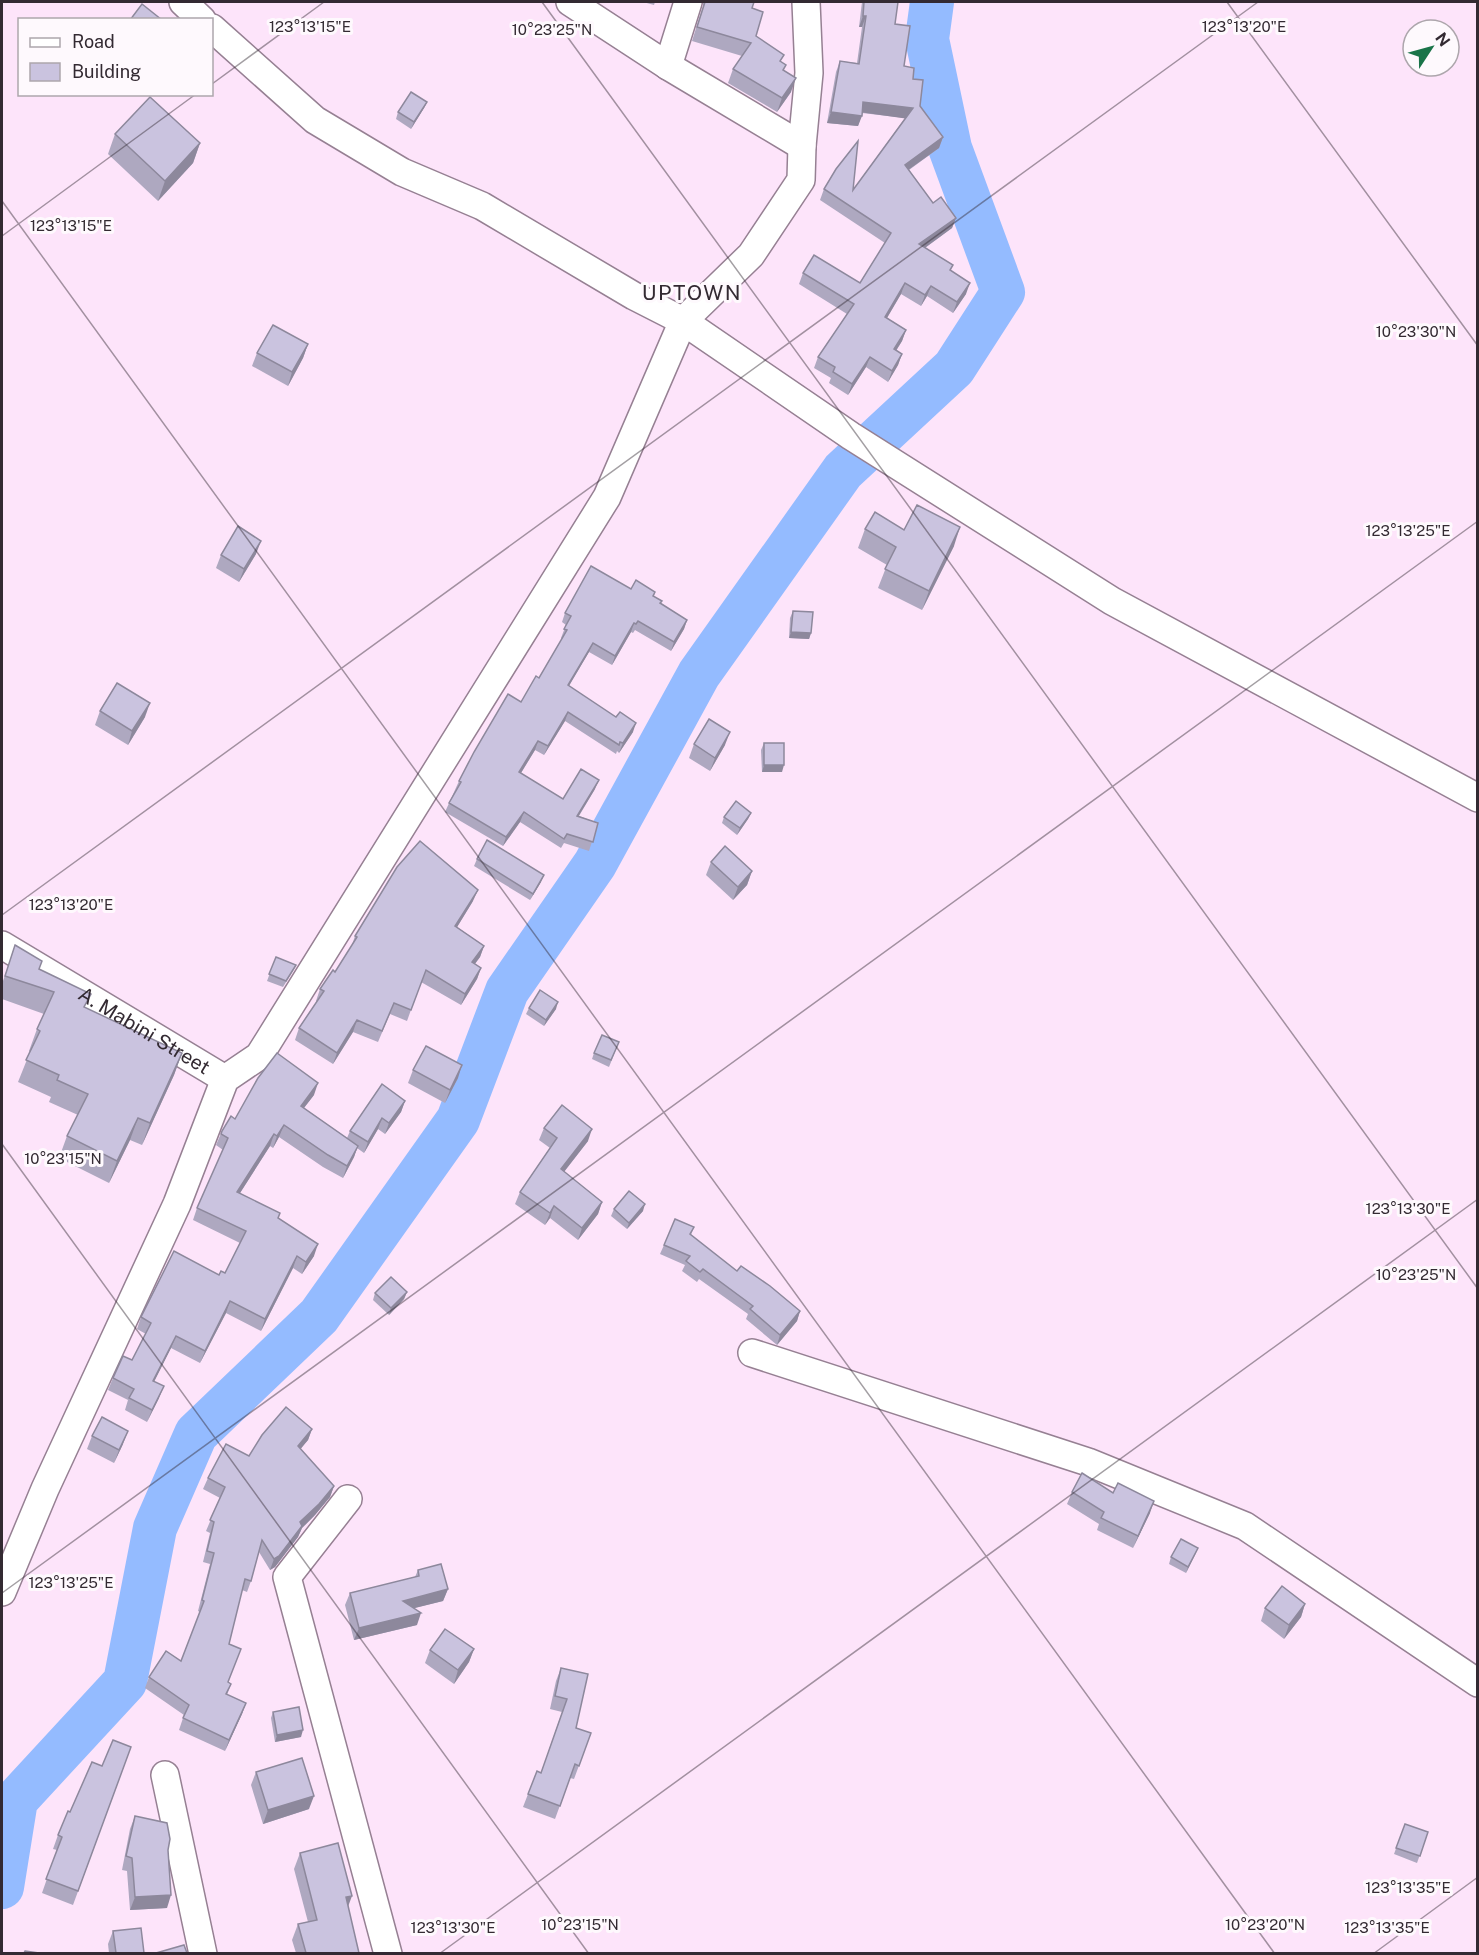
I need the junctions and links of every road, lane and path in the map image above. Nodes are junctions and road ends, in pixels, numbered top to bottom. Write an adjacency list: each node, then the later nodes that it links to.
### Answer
1 (183, 2): 5 (street)
2 (570, 2): 7 (street)
3 (688, 2): 7 (street)
4 (806, 2): 8 (street)
5 (200, 18)
6 (213, 29): 9 (street)
7 (668, 66): 8 (street)
8 (802, 147): 9 (street)
9 (683, 321): 10 (street); 12 (street)
10 (1478, 798)
11 (2, 945): 12 (street, A. Mabini Street)
12 (225, 1079): 15 (street)
13 (752, 1353): 16 (street)
14 (348, 1499): 19 (street)
15 (2, 1593)
16 (1478, 1683)
17 (165, 1775): 18 (street)
18 (203, 1953)
19 (387, 1953)

